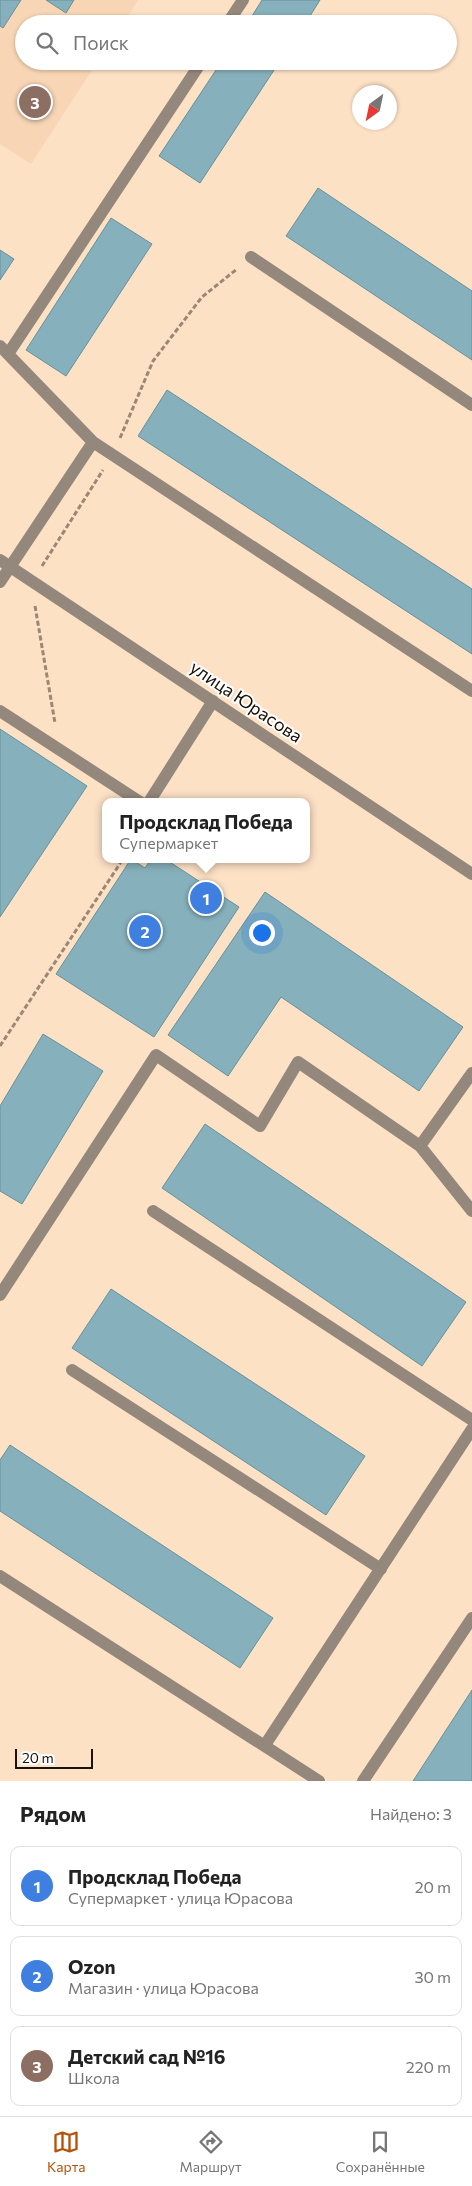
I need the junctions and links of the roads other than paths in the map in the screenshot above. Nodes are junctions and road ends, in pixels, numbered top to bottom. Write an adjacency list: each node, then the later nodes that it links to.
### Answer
1 (242, 0): 2 (street)
2 (233, 15)
3 (196, 70): 5 (street)
4 (251, 257): 6 (street)
5 (4, 350): 7 (street)
6 (472, 404)
7 (93, 442): 8 (street); 10 (street)
8 (5, 563): 9 (street); 11 (street, улица Юрасова)
9 (0, 582)
10 (472, 691)
11 (213, 701): 14 (street); 15 (street, улица Юрасова)
12 (0, 711): 13 (street)
13 (134, 798)
14 (152, 798)
15 (472, 874)
16 (472, 1072): 17 (street)
17 (420, 1146): 19 (street); 20 (street)
18 (153, 1211): 22 (street)
19 (472, 1211)
20 (0, 1294)
21 (72, 1370): 24 (street)
22 (472, 1420)
23 (472, 1429): 24 (street)
24 (381, 1569): 27 (street)
25 (0, 1576): 27 (street)
26 (472, 1618): 29 (street)
27 (265, 1745): 28 (street)
28 (319, 1781)
29 (363, 1781)

